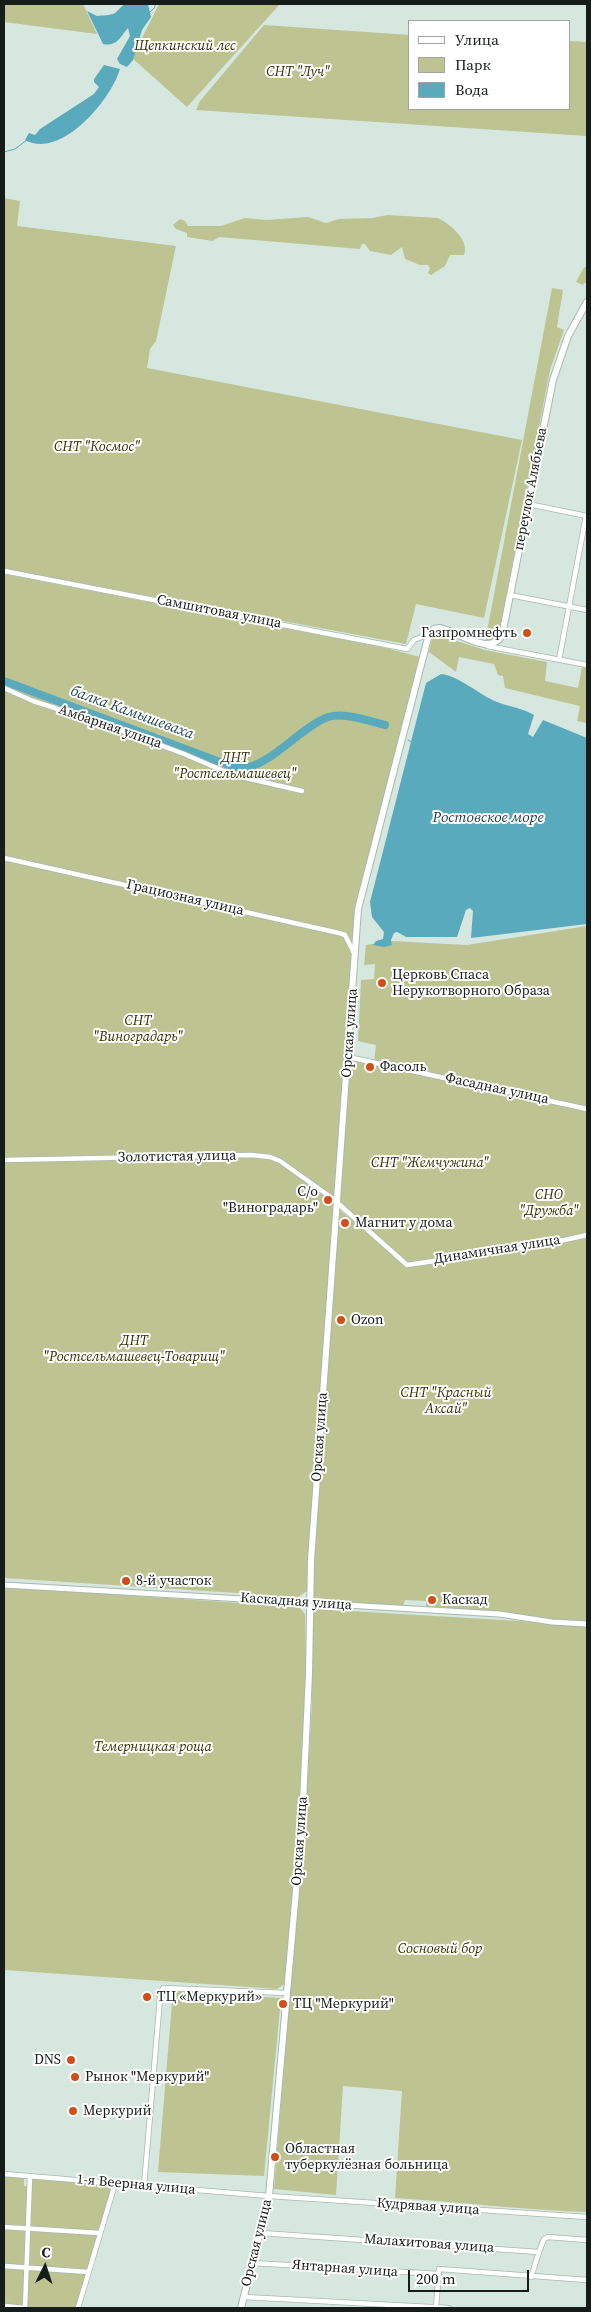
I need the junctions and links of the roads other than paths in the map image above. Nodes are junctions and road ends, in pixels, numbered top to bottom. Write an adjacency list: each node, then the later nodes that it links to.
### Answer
1 (587, 302): 2 (main road, переулок Алябьева)
2 (528, 504): 3 (street); 5 (main road, переулок Алябьева)
3 (587, 516): 6 (street)
4 (4, 571): 8 (street, Самшитовая улица)
5 (510, 595): 6 (street); 9 (main road, переулок Алябьева)
6 (569, 607): 7 (street); 10 (street)
7 (587, 610)
8 (429, 634): 9 (main road); 15 (main road, Орская улица)
9 (487, 646): 10 (street)
10 (559, 660): 11 (street)
11 (587, 666)
12 (4, 688): 13 (street, Амбарная улица)
13 (302, 791)
14 (4, 858): 15 (street, Грациозная улица)
15 (355, 955): 16 (main road, Орская улица)
16 (348, 1057): 17 (street, Фасадная улица); 19 (main road, Орская улица)
17 (587, 1109)
18 (4, 1160): 19 (street, Золотистая улица)
19 (337, 1203): 21 (street, Золотистая улица); 23 (main road, Орская улица)
20 (587, 1235): 21 (street, Динамичная улица)
21 (407, 1265)
22 (4, 1585): 23 (street, Каскадная улица)
23 (310, 1603): 24 (street, Каскадная улица); 25 (main road, Орская улица)
24 (587, 1624)
25 (287, 1993): 29 (street); 30 (main road, Орская улица)
26 (4, 2174): 27 (street, 1-я Веерная улица)
27 (30, 2176): 28 (street, 1-я Веерная улица); 33 (street)
28 (115, 2184): 29 (street, 1-я Веерная улица); 35 (street)
29 (144, 2186): 30 (street, 1-я Веерная улица)
30 (269, 2196): 31 (street, Кудрявая улица); 34 (main road, Орская улица)
31 (587, 2217)
32 (4, 2227): 33 (street)
33 (27, 2228): 35 (street); 40 (street)
34 (261, 2232): 37 (street, Малахитовая улица); 38 (main road, Орская улица)
35 (99, 2233): 41 (street)
36 (587, 2240): 37 (street)
37 (539, 2252): 43 (street)
38 (253, 2263): 42 (street, Янтарная улица); 45 (main road, Орская улица)
39 (4, 2266): 40 (street)
40 (26, 2268): 41 (street); 47 (street)
41 (88, 2272): 48 (street)
42 (438, 2272): 43 (street, Янтарная улица); 50 (street)
43 (531, 2277): 44 (street, Янтарная улица)
44 (587, 2280)
45 (244, 2297): 49 (main road, Орская улица); 50 (street)
46 (4, 2306): 47 (street)
47 (25, 2308)
48 (78, 2308)
49 (241, 2308)
50 (436, 2308): 51 (street)
51 (449, 2308)

